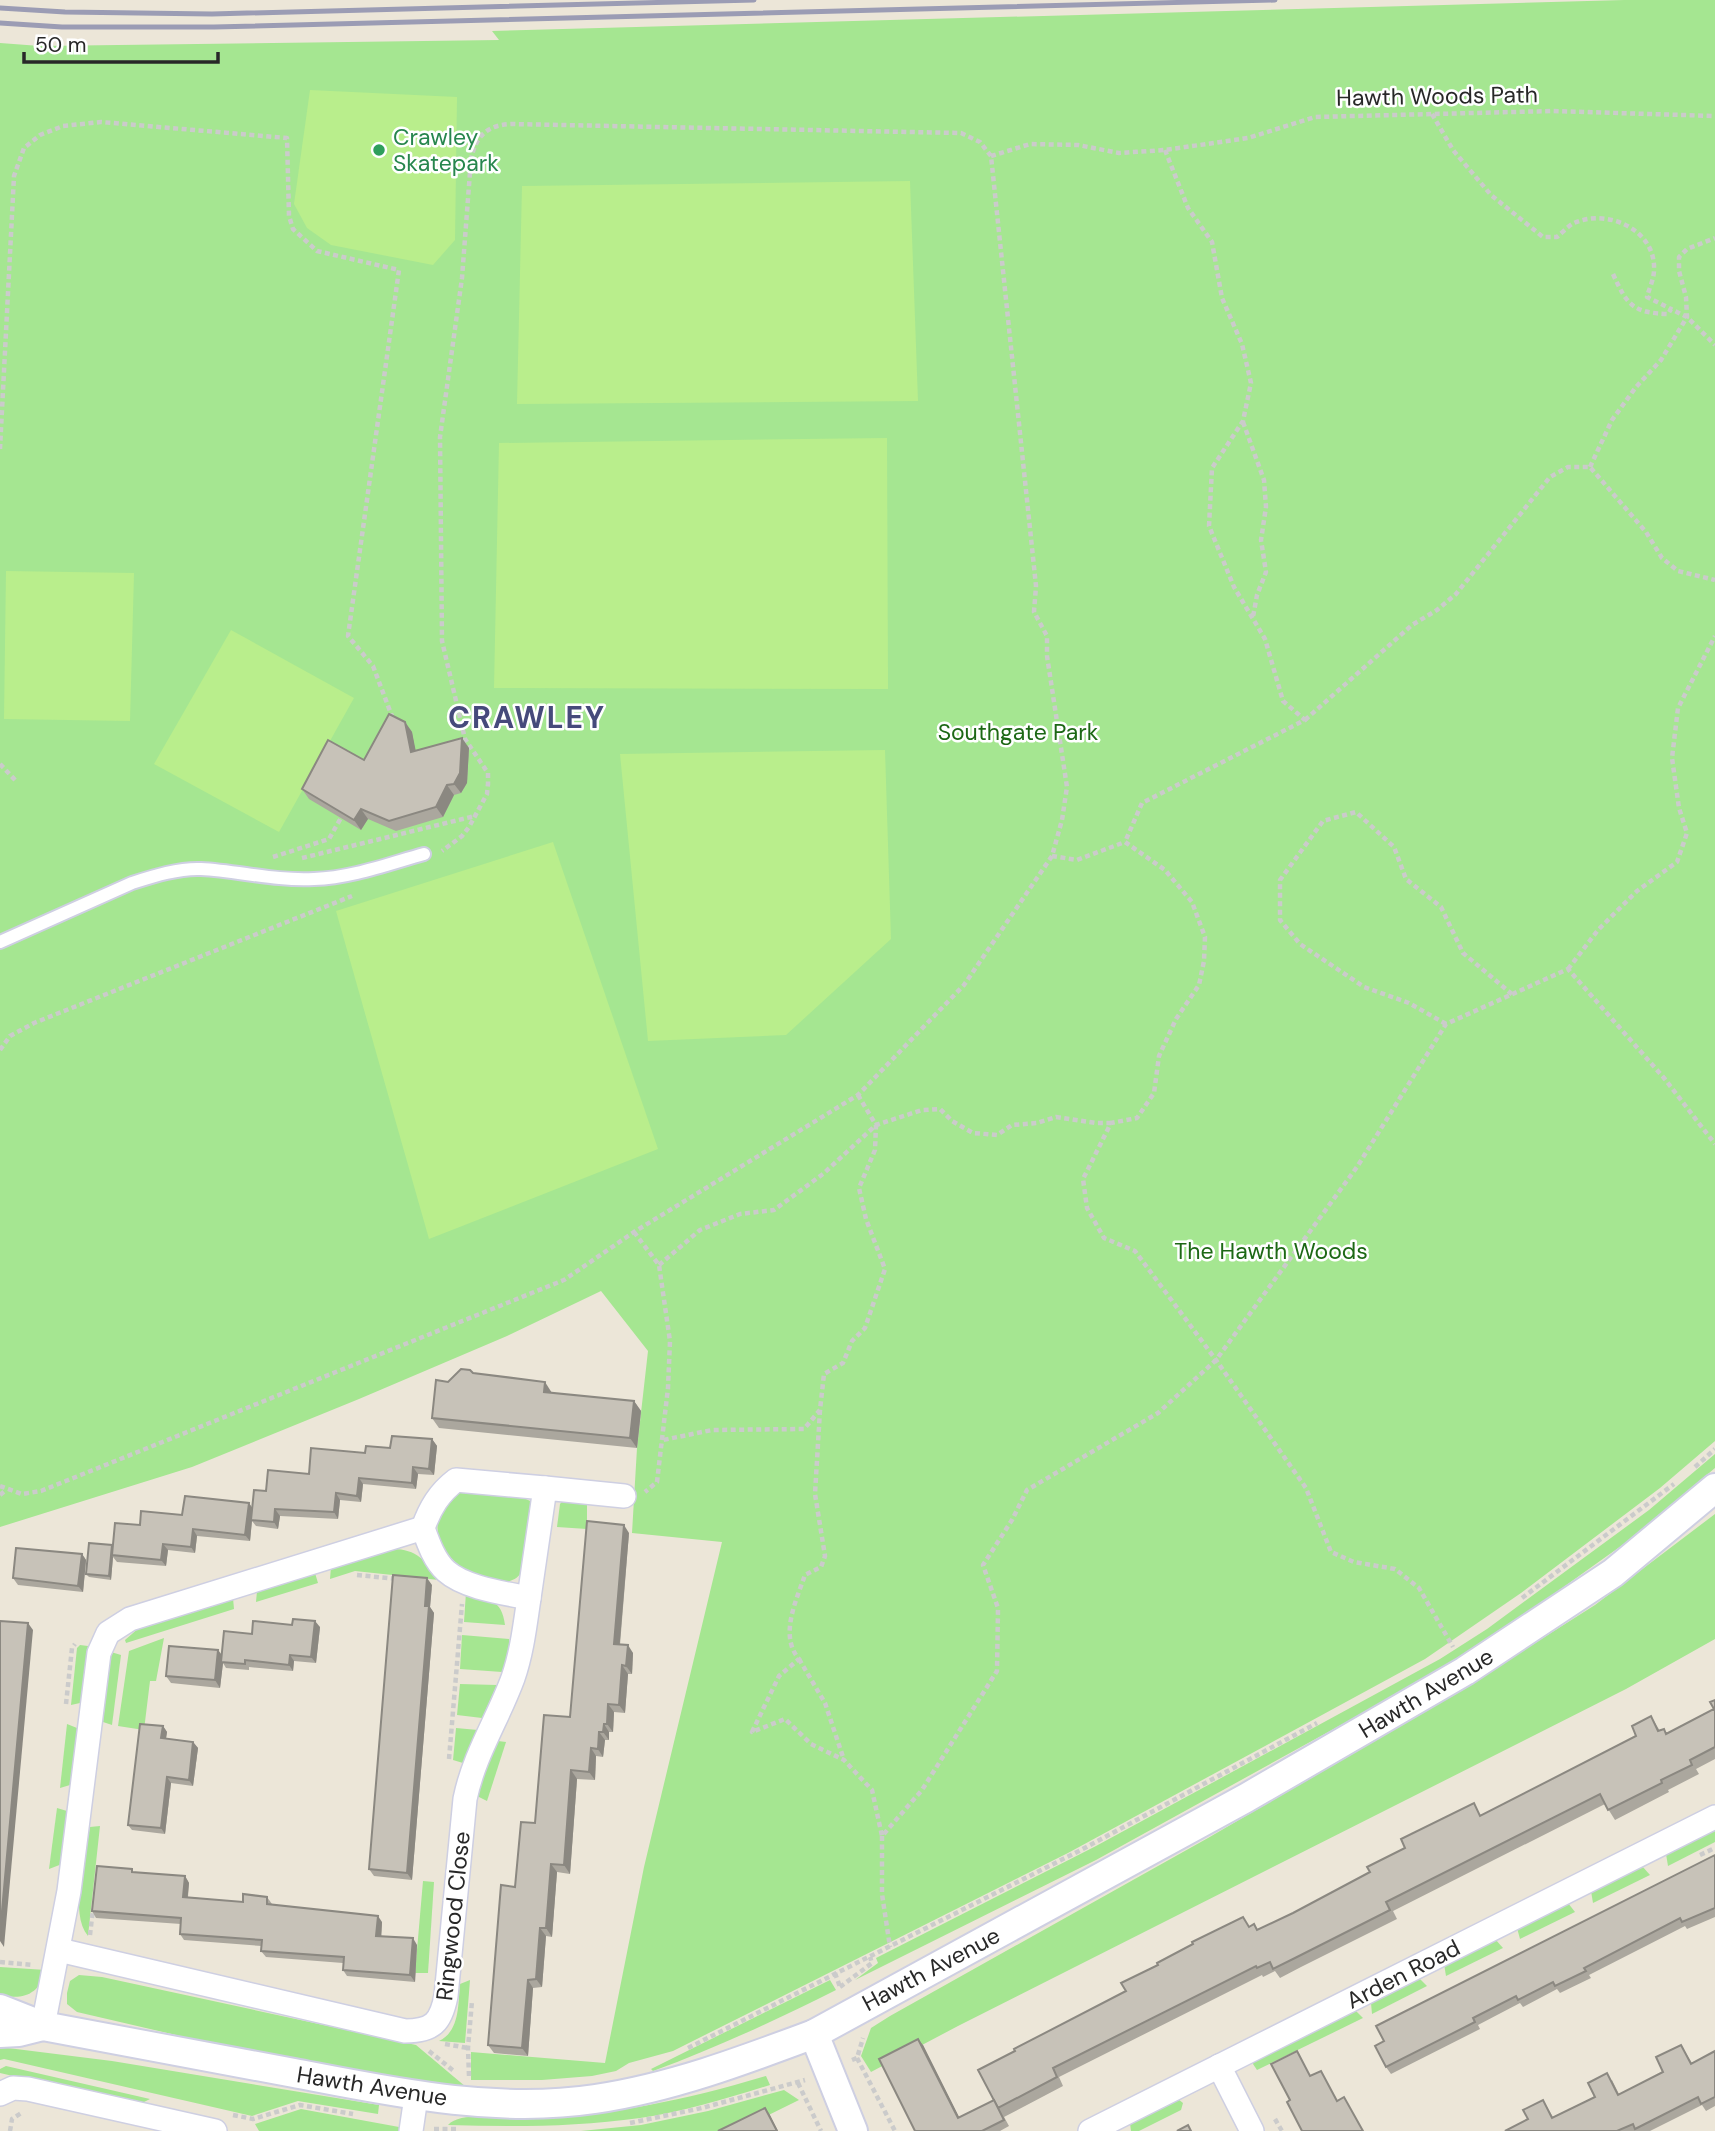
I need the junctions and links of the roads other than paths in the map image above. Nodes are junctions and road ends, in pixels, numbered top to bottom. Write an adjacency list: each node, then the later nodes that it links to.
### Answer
1 (424, 854): 2 (lane)
2 (0, 942)
3 (545, 1488): 5 (street); 6 (street); 7 (street, Ringwood Close)
4 (1715, 1488): 13 (street, Hawth Avenue)
5 (624, 1496)
6 (423, 1528): 7 (street); 9 (street)
7 (529, 1598): 9 (street, Ringwood Close)
8 (1715, 1817): 14 (street, Arden Road)
9 (59, 1950): 11 (street)
10 (0, 2009): 11 (street, Hawth Avenue)
11 (43, 2026): 12 (street, Hawth Avenue); 16 (street, Hawth Avenue)
12 (0, 2033)
13 (814, 2034): 16 (street, Hawth Avenue); 19 (street)
14 (1219, 2066): 20 (street, Arden Road); 21 (street)
15 (0, 2094): 17 (street)
16 (416, 2096): 18 (street)
17 (215, 2131)
18 (411, 2131)
19 (853, 2131)
20 (1090, 2131)
21 (1252, 2131)

